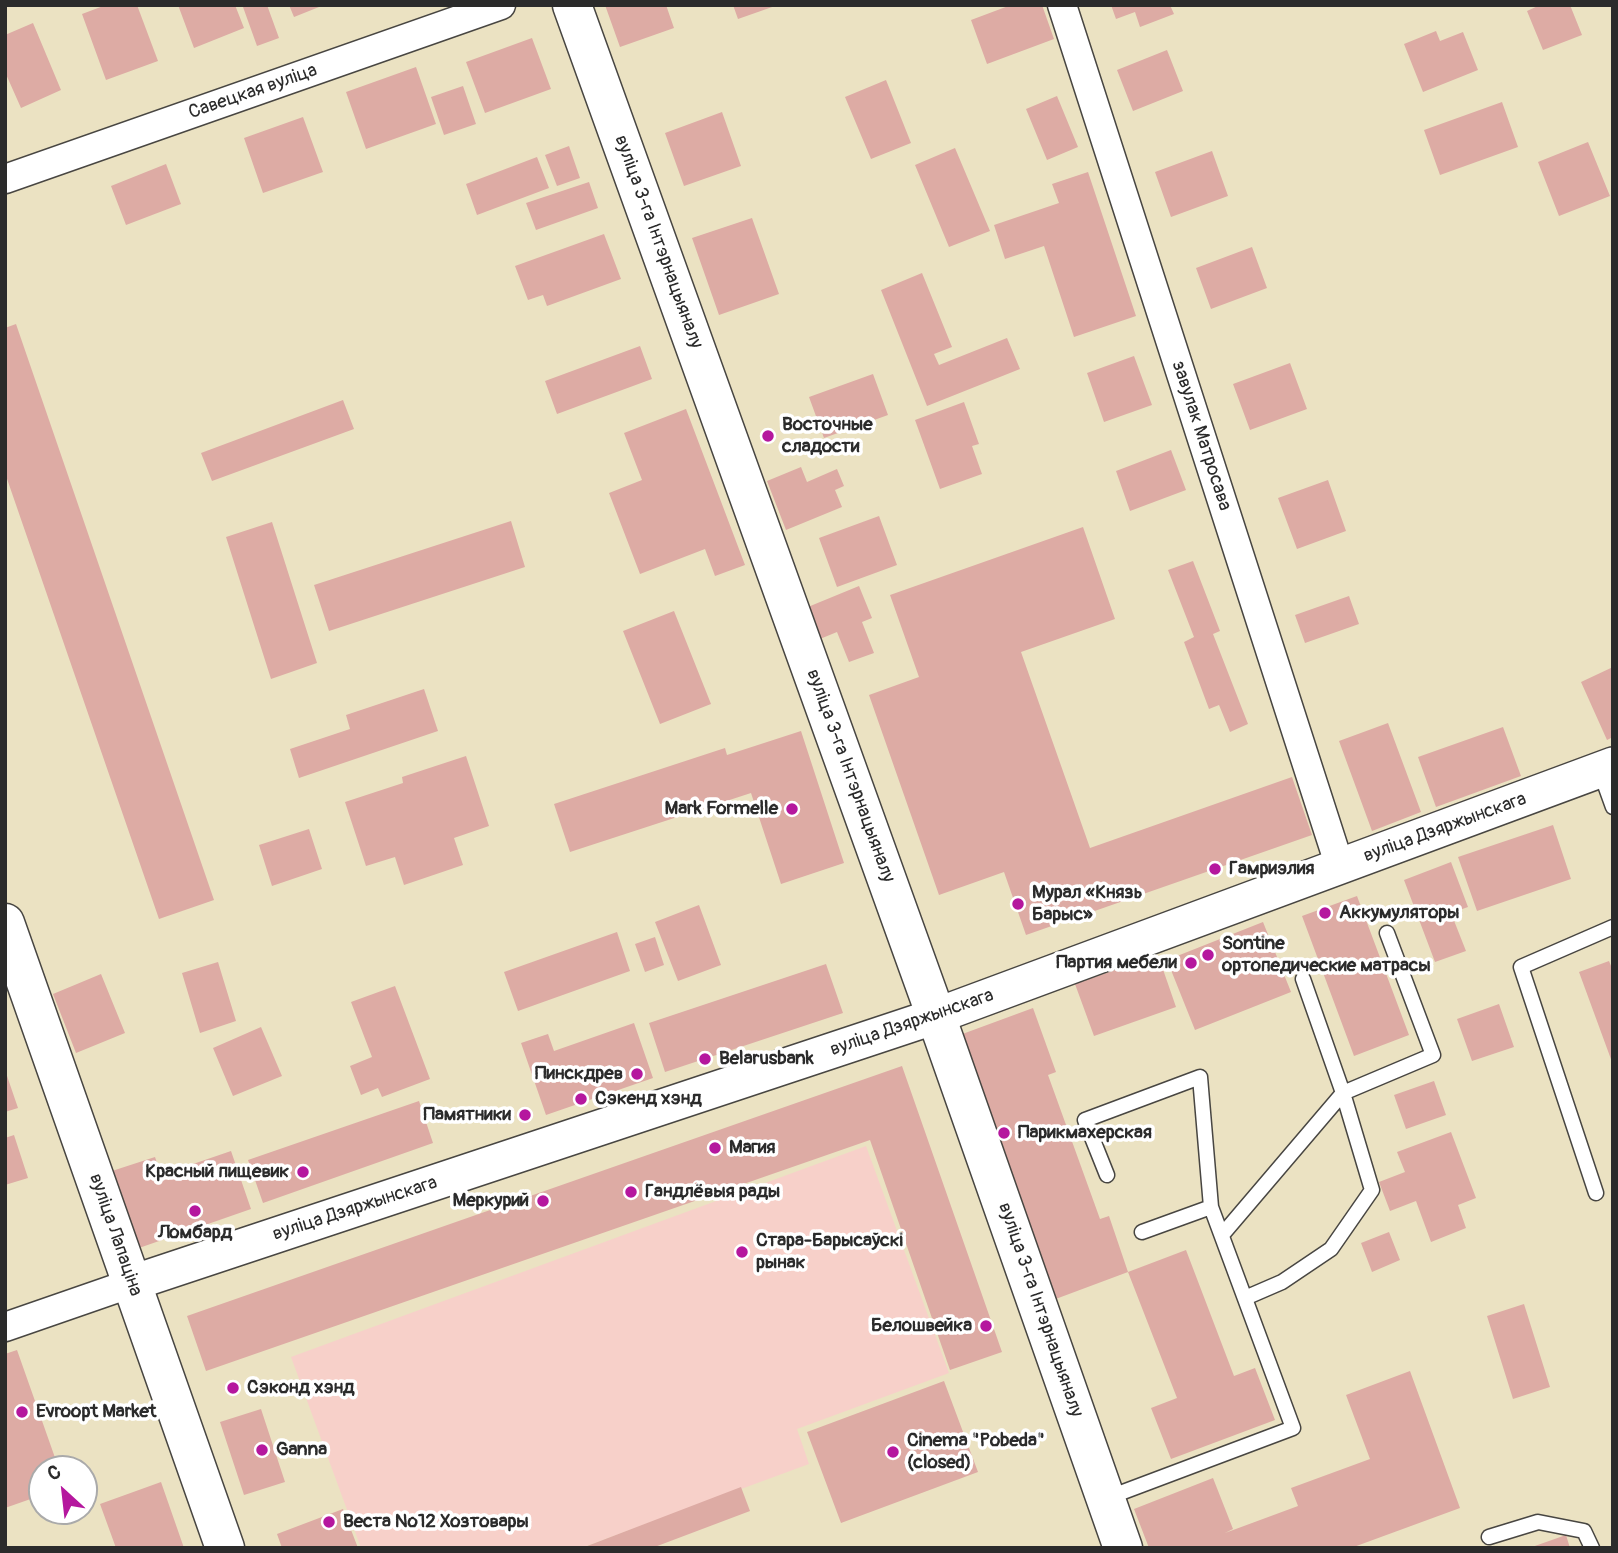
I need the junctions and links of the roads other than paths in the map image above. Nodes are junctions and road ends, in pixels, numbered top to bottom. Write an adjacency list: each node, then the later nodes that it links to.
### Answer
1 (501, 5): 4 (street, Савецкая вуліца)
2 (572, 5): 12 (main road, вуліца 3-га Інтэрнацыяналу)
3 (1062, 5): 7 (street, завулак Матросава)
4 (5, 179)
5 (1606, 768): 6 (lane); 7 (street, вуліца Дзяржынскага)
6 (1613, 807)
7 (1340, 867): 12 (street, вуліца Дзяржынскага)
8 (5, 923): 19 (main road, вуліца Лапаціна)
9 (1613, 927): 15 (lane)
10 (1387, 933): 13 (lane)
11 (1304, 979): 13 (lane)
12 (936, 1016): 19 (street, вуліца Дзяржынскага); 22 (main road, вуліца 3-га Інтэрнацыяналу)
13 (1343, 1093): 18 (lane); 20 (lane)
14 (1107, 1175): 16 (lane)
15 (1596, 1193)
16 (1212, 1207): 17 (lane); 18 (lane)
17 (1142, 1232)
18 (1222, 1235): 20 (lane)
19 (132, 1283): 21 (street, вуліца Дзяржынскага); 24 (main road, вуліца Лапаціна)
20 (1245, 1298): 22 (lane)
21 (5, 1327)
22 (1106, 1499): 25 (main road, вуліца 3-га Інтэрнацыяналу)
23 (1489, 1537): 26 (lane)
24 (225, 1548)
25 (1123, 1548)
26 (1591, 1548)

